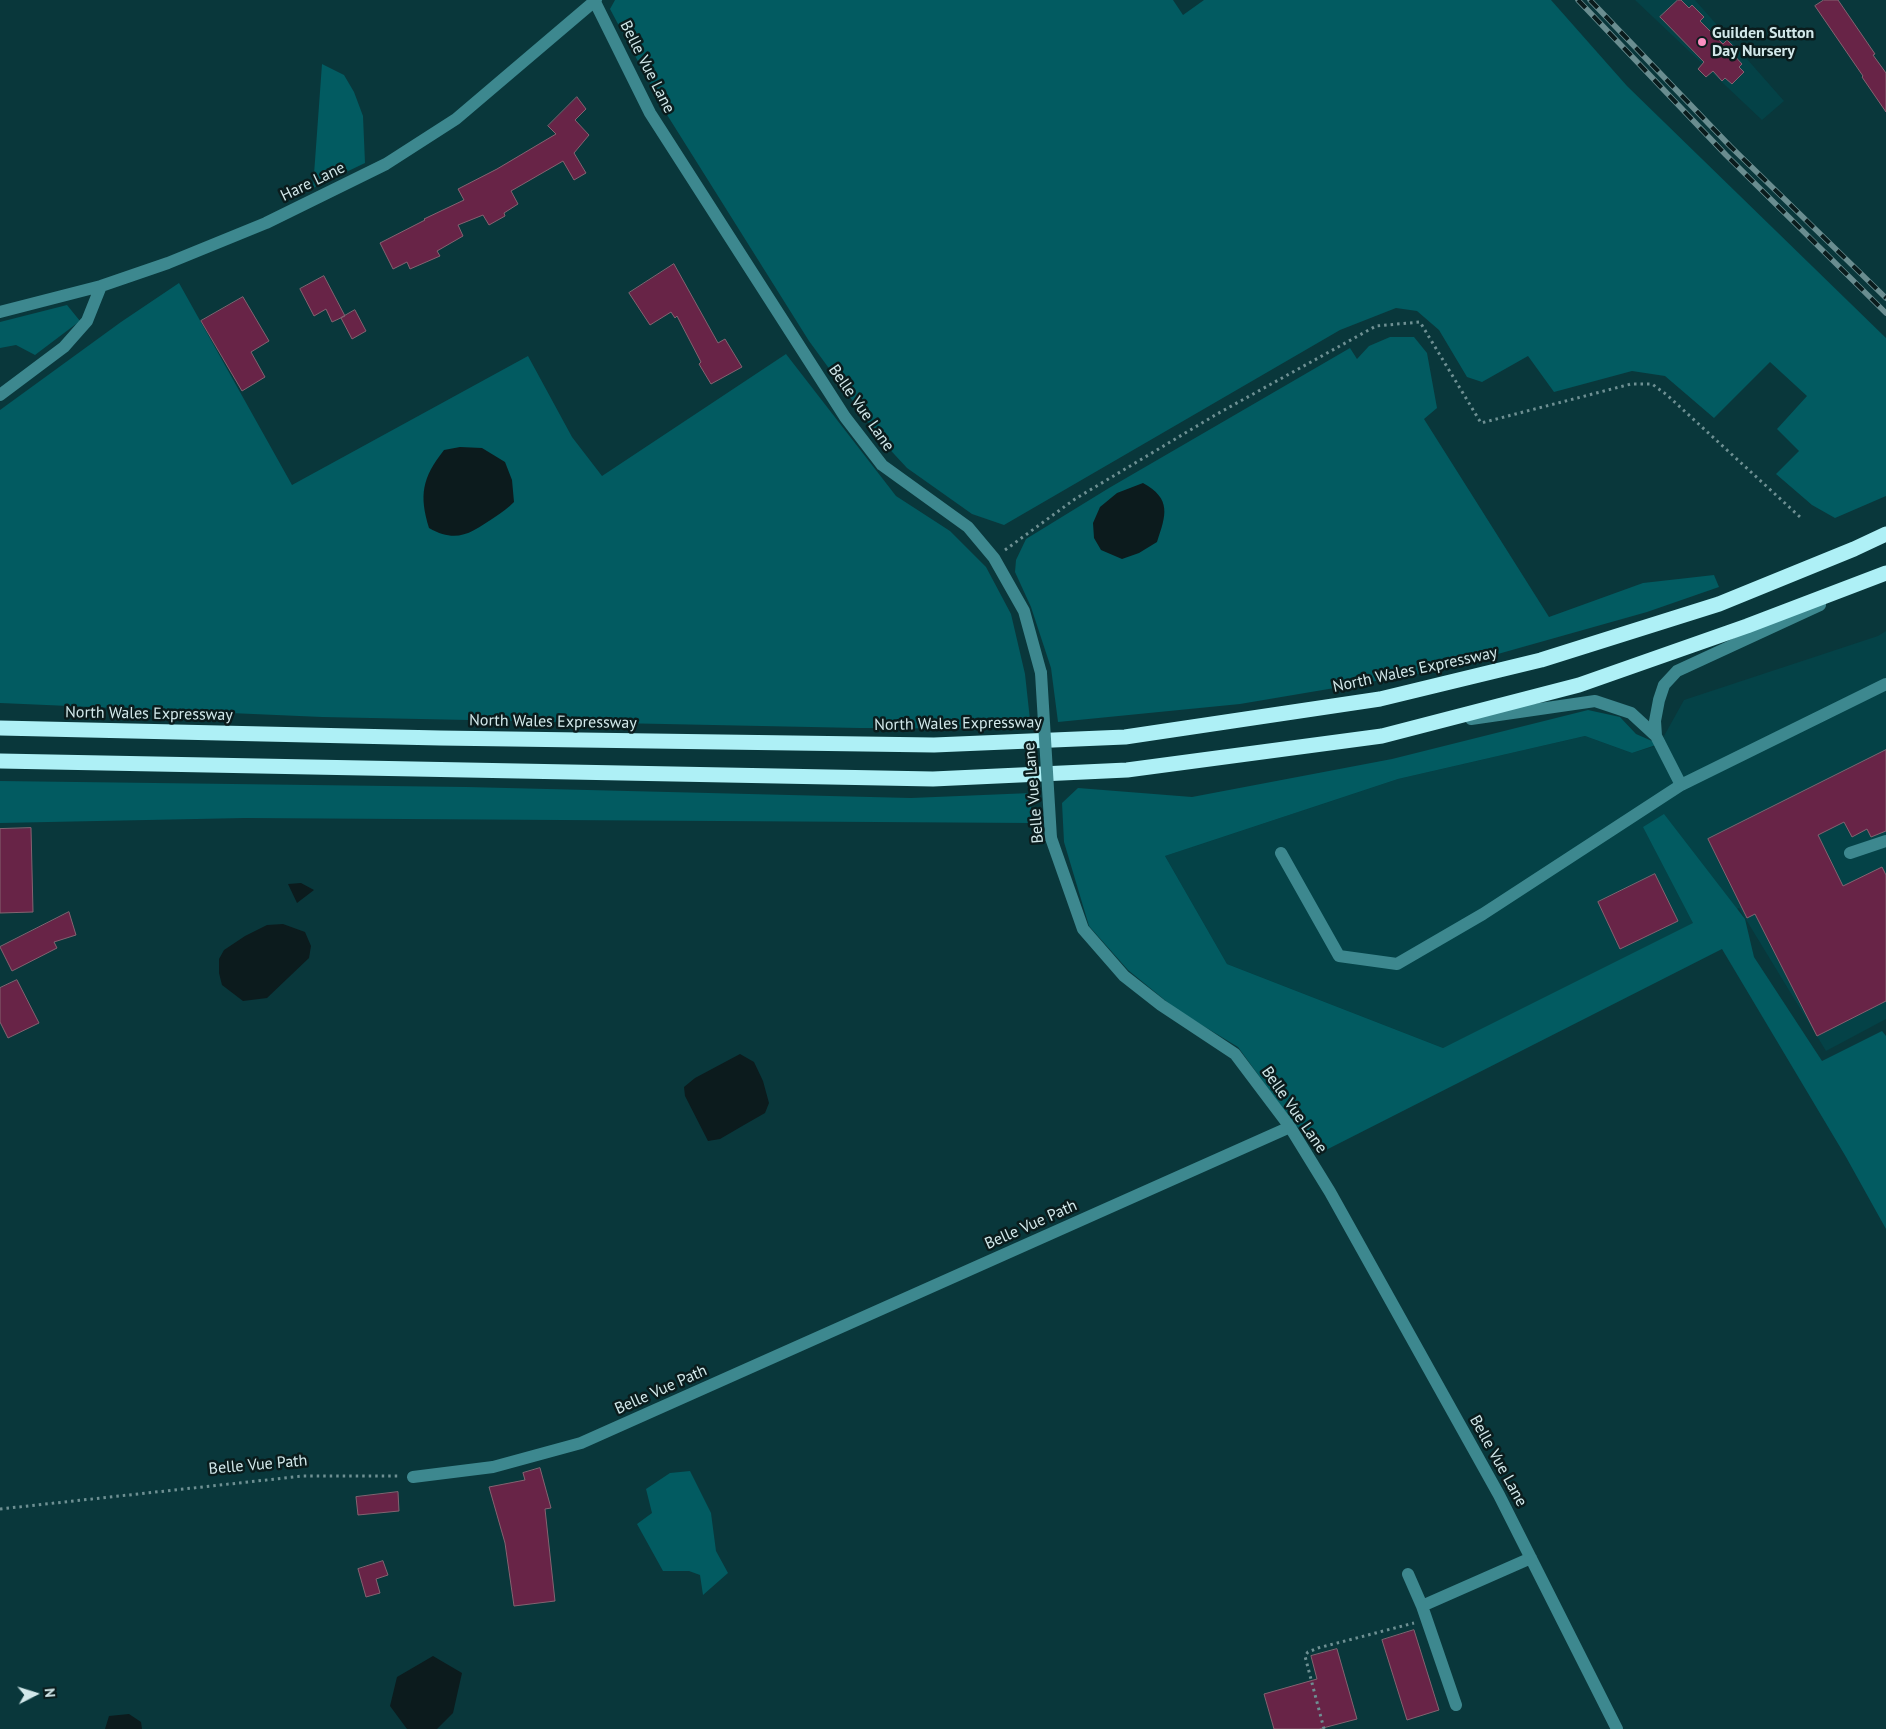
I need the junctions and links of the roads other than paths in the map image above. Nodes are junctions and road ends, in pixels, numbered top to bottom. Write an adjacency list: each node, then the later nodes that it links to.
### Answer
1 (596, 1): 2 (street, Hare Lane); 16 (street, Belle Vue Lane, bridge)
2 (101, 286): 3 (street, Hare Lane); 4 (street)
3 (0, 312)
4 (0, 395)
5 (1886, 534): 9 (highway, North Wales Expressway)
6 (1886, 574): 8 (highway); 10 (street)
7 (1886, 684): 12 (street)
8 (1416, 726): 10 (street); 11 (highway)
9 (0, 728)
10 (1656, 736): 12 (street)
11 (0, 761)
12 (1681, 785): 14 (street)
13 (1886, 841): 15 (street)
14 (1281, 853)
15 (1850, 853)
16 (1290, 1127): 17 (street, Belle Vue Path); 18 (street, Belle Vue Lane)
17 (412, 1476)
18 (1531, 1558): 20 (street); 22 (street, Belle Vue Lane)
19 (1408, 1574): 20 (street)
20 (1422, 1606): 21 (street)
21 (1456, 1705)
22 (1617, 1729)

